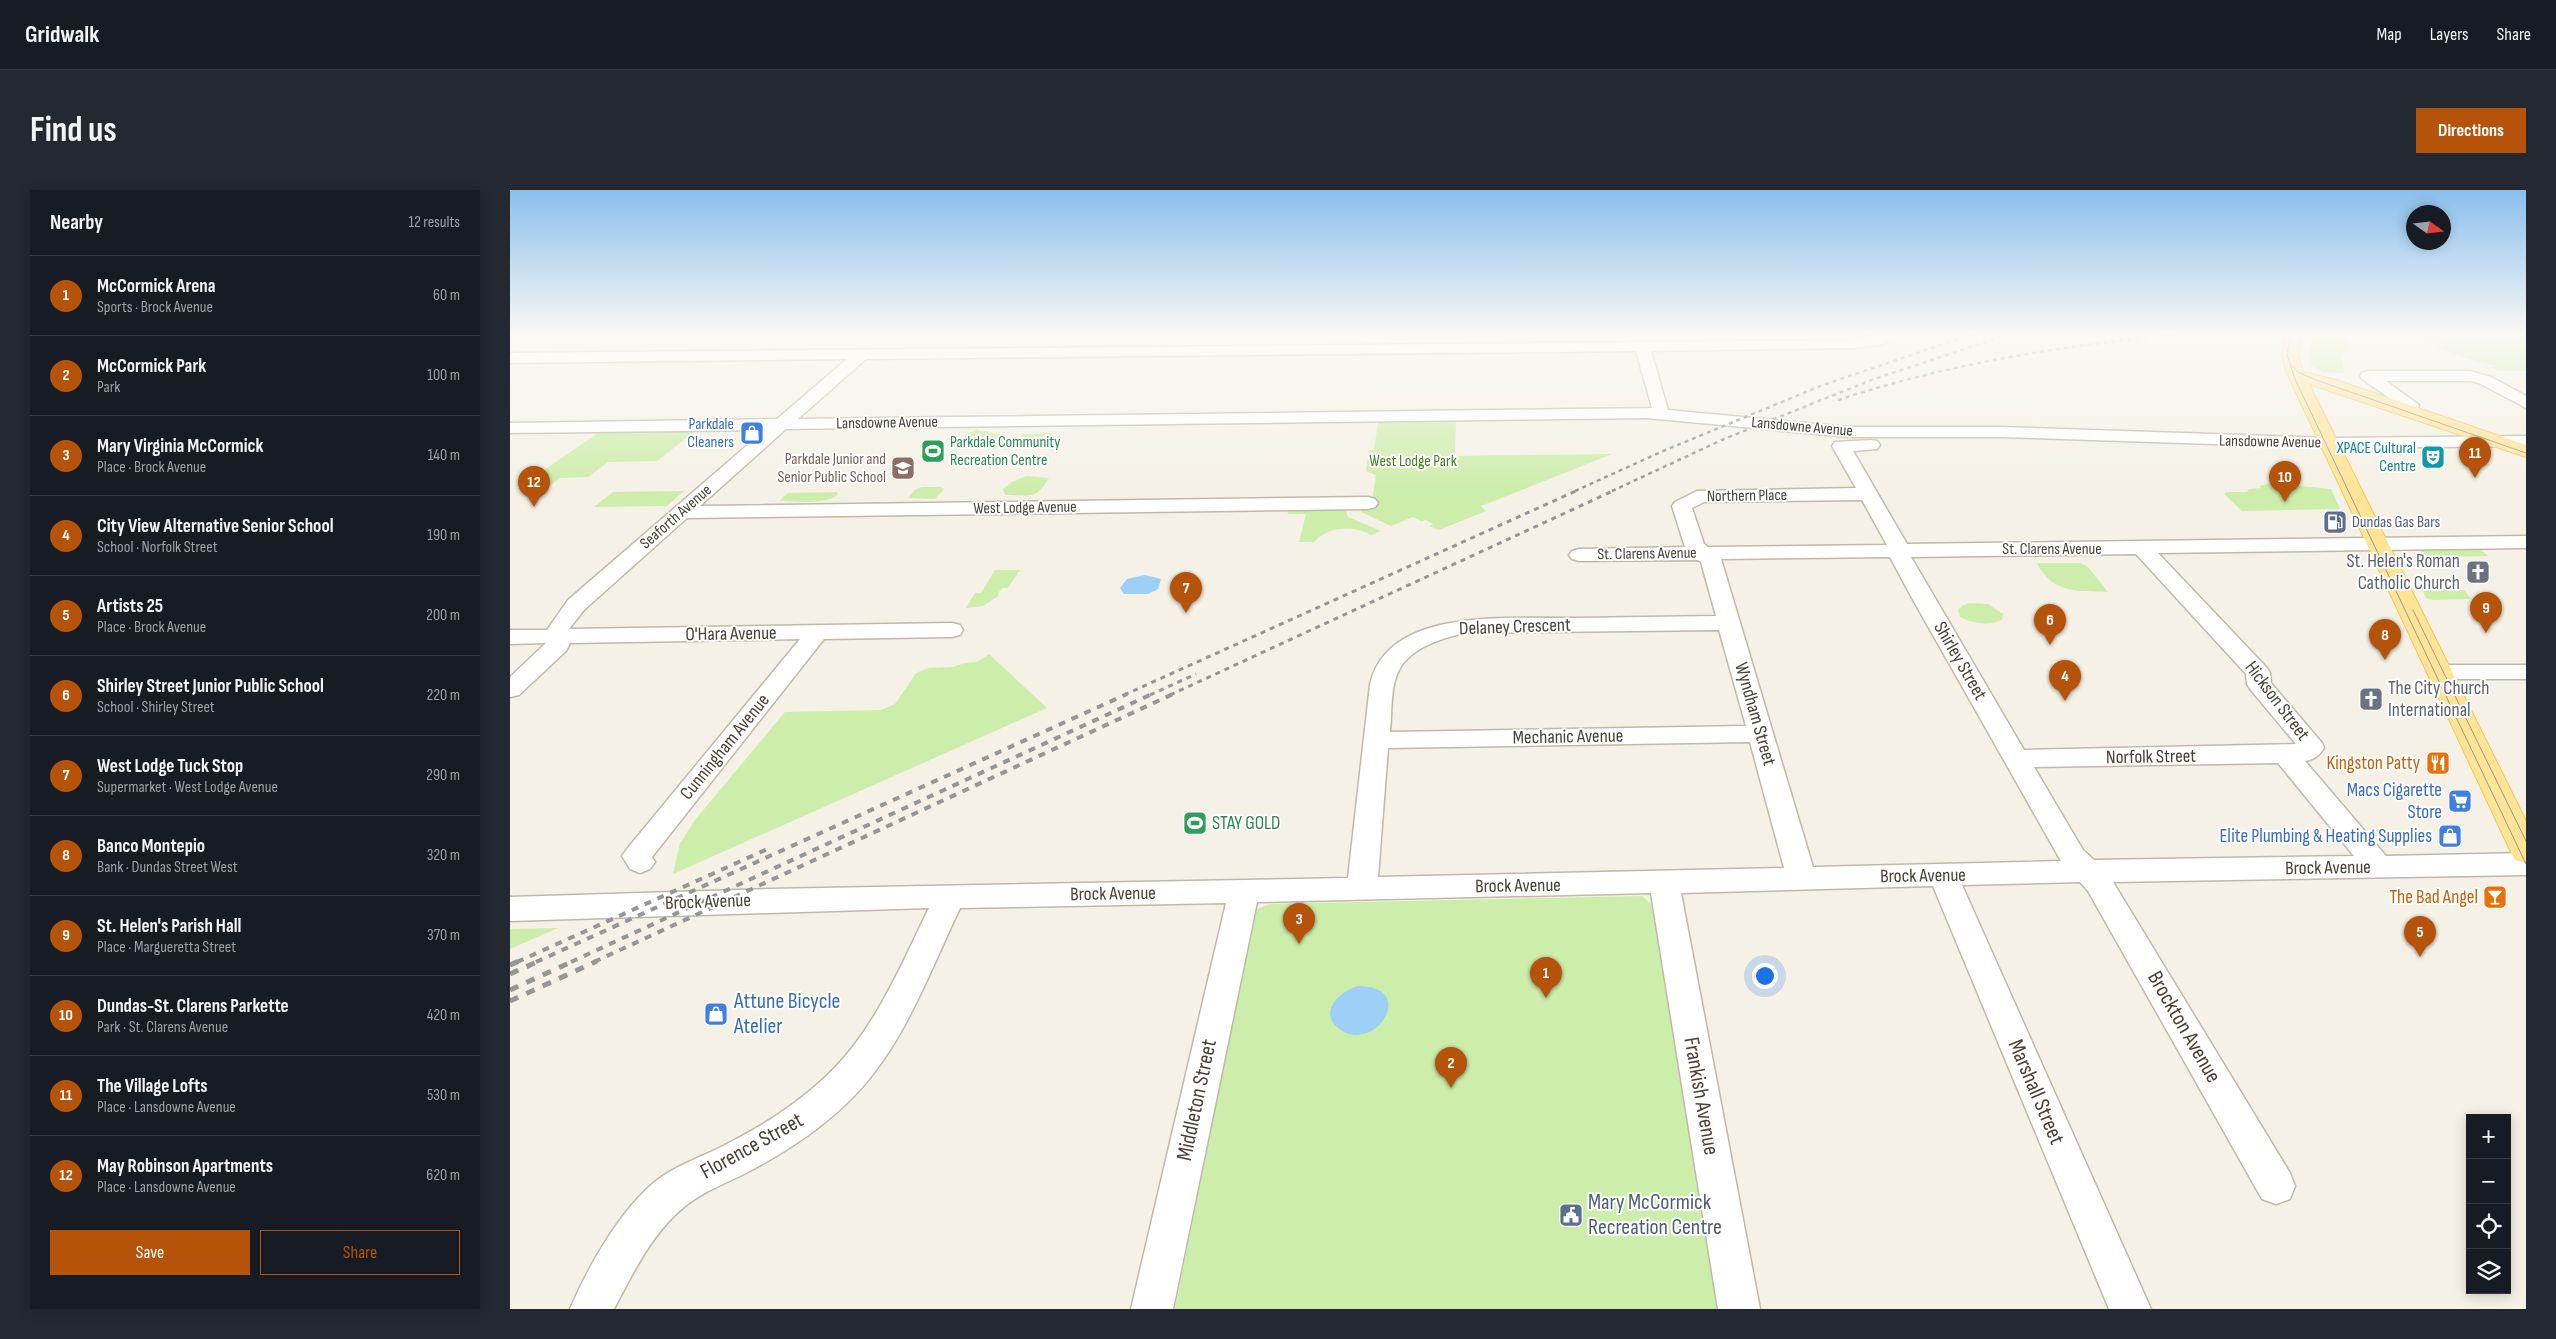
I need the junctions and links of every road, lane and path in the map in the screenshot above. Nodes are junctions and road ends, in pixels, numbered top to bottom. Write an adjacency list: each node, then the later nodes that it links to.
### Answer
1 (826, 385): 10 (street, Seaforth Avenue)
2 (1654, 385): 9 (street)
3 (2301, 385): 15 (main road)
4 (2334, 385): 8 (main road)
5 (2382, 385): 8 (street)
6 (2494, 385): 7 (street)
7 (2526, 403)
8 (2410, 411): 13 (main road)
9 (1660, 414): 10 (street, Lansdowne Avenue); 12 (street, Lansdowne Avenue)
10 (782, 424): 11 (street, Lansdowne Avenue); 20 (street, Seaforth Avenue)
11 (510, 428)
12 (2134, 437): 15 (street, Lansdowne Avenue); 16 (street, Lansdowne Avenue)
13 (2500, 442): 14 (street, Lansdowne Avenue); 15 (street, Lansdowne Avenue); 17 (main road)
14 (2526, 442)
15 (2329, 443): 22 (main road)
16 (1841, 446): 18 (street, Shirley Street)
17 (2526, 451)
18 (1868, 494): 24 (street, Shirley Street); 25 (street, Northern Place)
19 (1368, 503): 20 (street, West Lodge Avenue)
20 (682, 512): 30 (street, Seaforth Avenue)
21 (2526, 542): 22 (street, St. Clarens Avenue)
22 (2377, 544): 23 (street, St. Clarens Avenue); 32 (main road)
23 (2142, 548): 24 (street, St. Clarens Avenue); 37 (street, Hickson Street)
24 (1900, 550): 25 (street, St. Clarens Avenue); 38 (street, Shirley Street)
25 (1703, 553): 26 (street, St. Clarens Avenue); 27 (street, Wyndham Street)
26 (1578, 555)
27 (1728, 623): 35 (street, Wyndham Street); 36 (street, Delaney Crescent)
28 (952, 630): 29 (street, O'Hara Avenue)
29 (817, 633): 30 (street, O'Hara Avenue); 40 (street, Cunningham Avenue)
30 (559, 636): 31 (street, O'Hara Avenue); 34 (street, Seaforth Avenue)
31 (510, 637)
32 (2438, 672): 33 (street); 39 (main road)
33 (2526, 672)
34 (510, 690)
35 (1760, 734): 36 (street, Mechanic Avenue); 45 (street, Wyndham Street)
36 (1376, 740): 47 (street, Delaney Crescent)
37 (2285, 754): 38 (street, Norfolk Street); 42 (street, Hickson Street)
38 (2017, 759): 43 (street, Shirley Street)
39 (2526, 852)
40 (640, 862)
41 (2526, 864): 42 (street, Brock Avenue)
42 (2380, 868): 43 (street, Brock Avenue)
43 (2088, 872): 44 (street, Brock Avenue); 51 (street, Brockton Avenue)
44 (1943, 875): 45 (street, Brock Avenue); 55 (street, Marshall Street)
45 (1802, 879): 46 (street, Brock Avenue)
46 (1664, 883): 47 (street, Brock Avenue); 54 (street, Frankish Avenue)
47 (1362, 889): 48 (street, Brock Avenue)
48 (1244, 892): 49 (street, Brock Avenue); 53 (street, Middleton Street)
49 (950, 898): 50 (street, Brock Avenue); 52 (street, Florence Street)
50 (510, 909)
51 (2276, 1186)
52 (591, 1309)
53 (1152, 1309)
54 (1739, 1309)
55 (2130, 1309)

